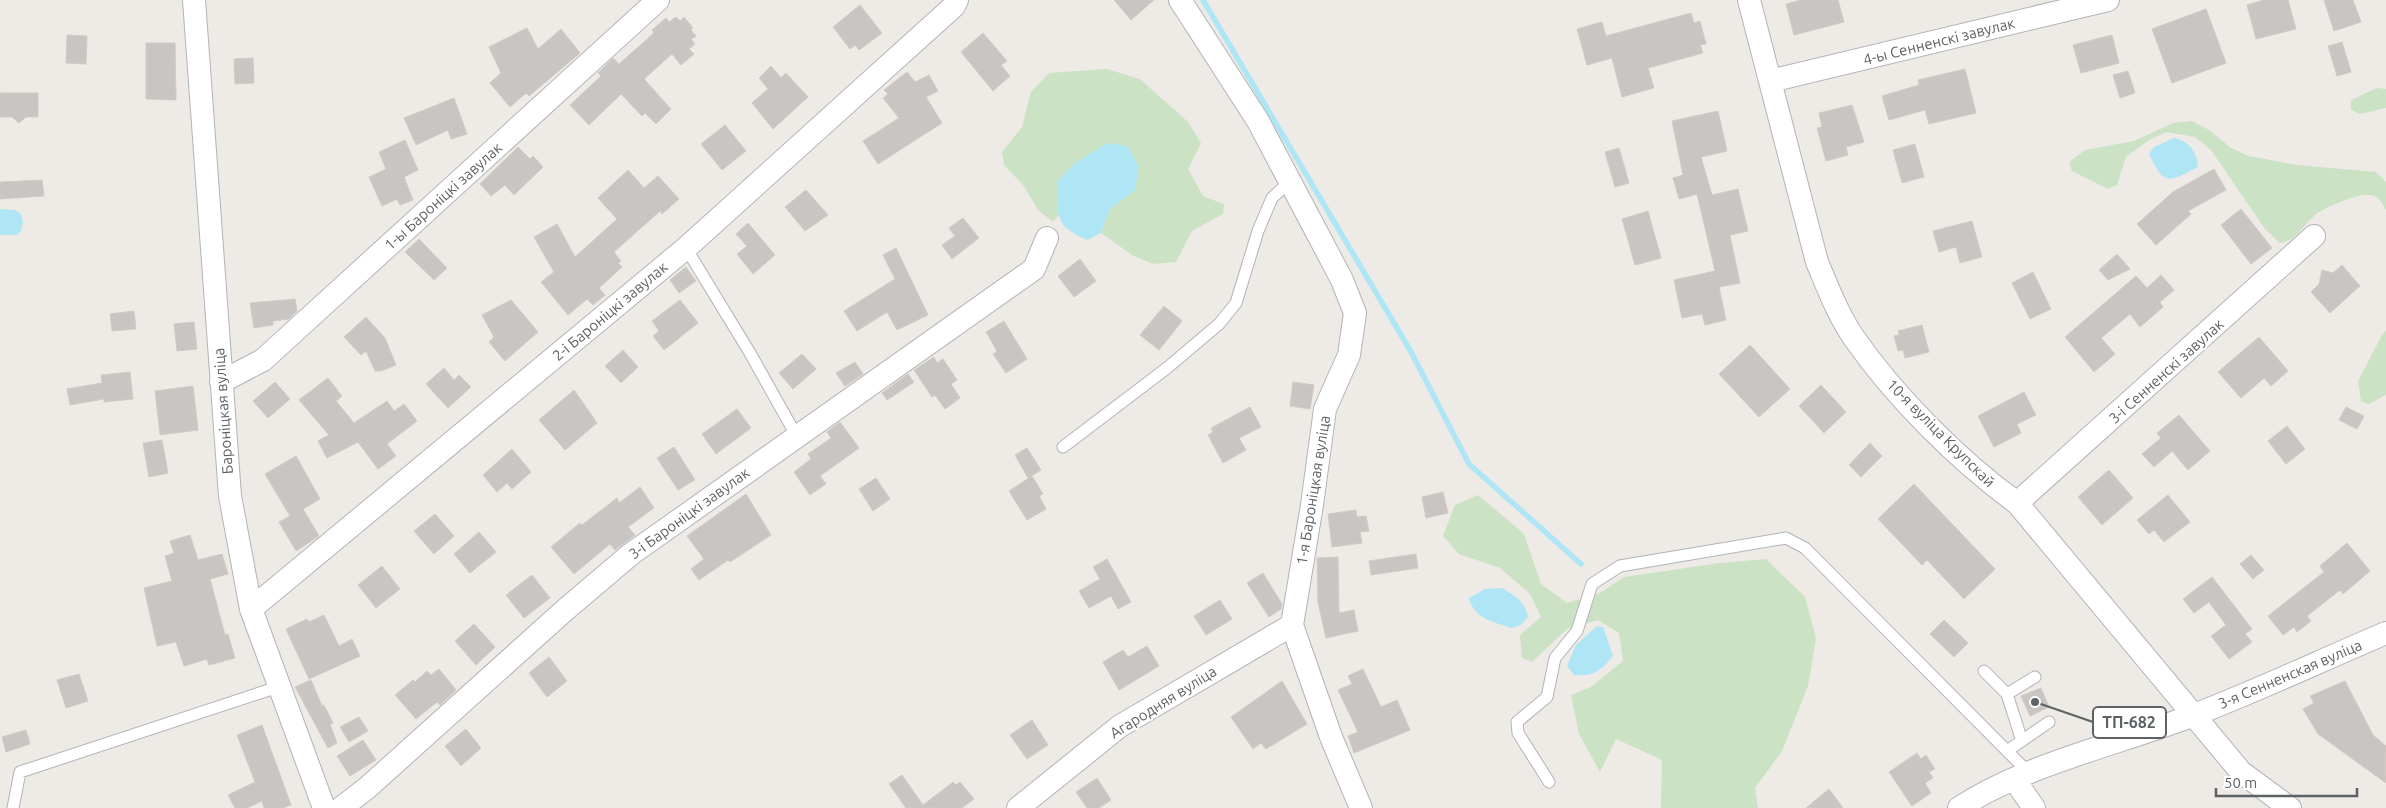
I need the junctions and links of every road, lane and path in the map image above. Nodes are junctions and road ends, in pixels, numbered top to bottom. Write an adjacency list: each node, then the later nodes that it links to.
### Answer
1 (194, 0): 12 (street, Бароніцкая вуліца)
2 (658, 0): 12 (street, 1-ы Бароніцкі завулак)
3 (957, 0): 11 (street, 2-і Бароніцкі завулак)
4 (1180, 0): 8 (street, 1-я Бароніцкая вуліца)
5 (1750, 0): 7 (street, 10-я вуліца Крупскай)
6 (2108, 0): 7 (street, 4-ы Сенненскі завулак)
7 (1770, 81): 15 (street, 10-я вуліца Крупскай)
8 (1289, 182): 14 (lane); 17 (street, 1-я Бароніцкая вуліца)
9 (2314, 236): 15 (street, 3-і Сенненскі завулак)
10 (1047, 238): 13 (street, 3-і Бароніцкі завулак)
11 (686, 248): 13 (lane); 16 (street, 2-і Бароніцкі завулак)
12 (221, 382): 16 (street, Бароніцкая вуліца)
13 (796, 436): 31 (street, 3-і Бароніцкі завулак)
14 (1063, 447)
15 (2017, 503): 23 (street, 10-я вуліца Крупскай)
16 (251, 609): 21 (street, Бароніцкая вуліца)
17 (1292, 625): 32 (street, Агародняя вуліца); 33 (street, 1-я Бароніцкая вуліца)
18 (2386, 633): 23 (street, 3-я Сенненская вуліца)
19 (1984, 672): 22 (lane)
20 (2035, 677): 22 (lane)
21 (278, 687): 29 (lane); 30 (street, Бароніцкая вуліца)
22 (2007, 694): 25 (lane)
23 (2195, 714): 27 (street, 3-я Сенненская вуліца); 36 (street, 10-я вуліца Крупскай)
24 (2049, 722): 25 (lane)
25 (2022, 741): 26 (lane)
26 (2007, 751): 27 (lane); 28 (lane)
27 (2022, 776): 34 (street, 3-я Сенненская вуліца); 35 (street)
28 (1549, 782)
29 (13, 808)
30 (324, 808)
31 (341, 808)
32 (1018, 808)
33 (1361, 808)
34 (1959, 808)
35 (2034, 808)
36 (2290, 808)

